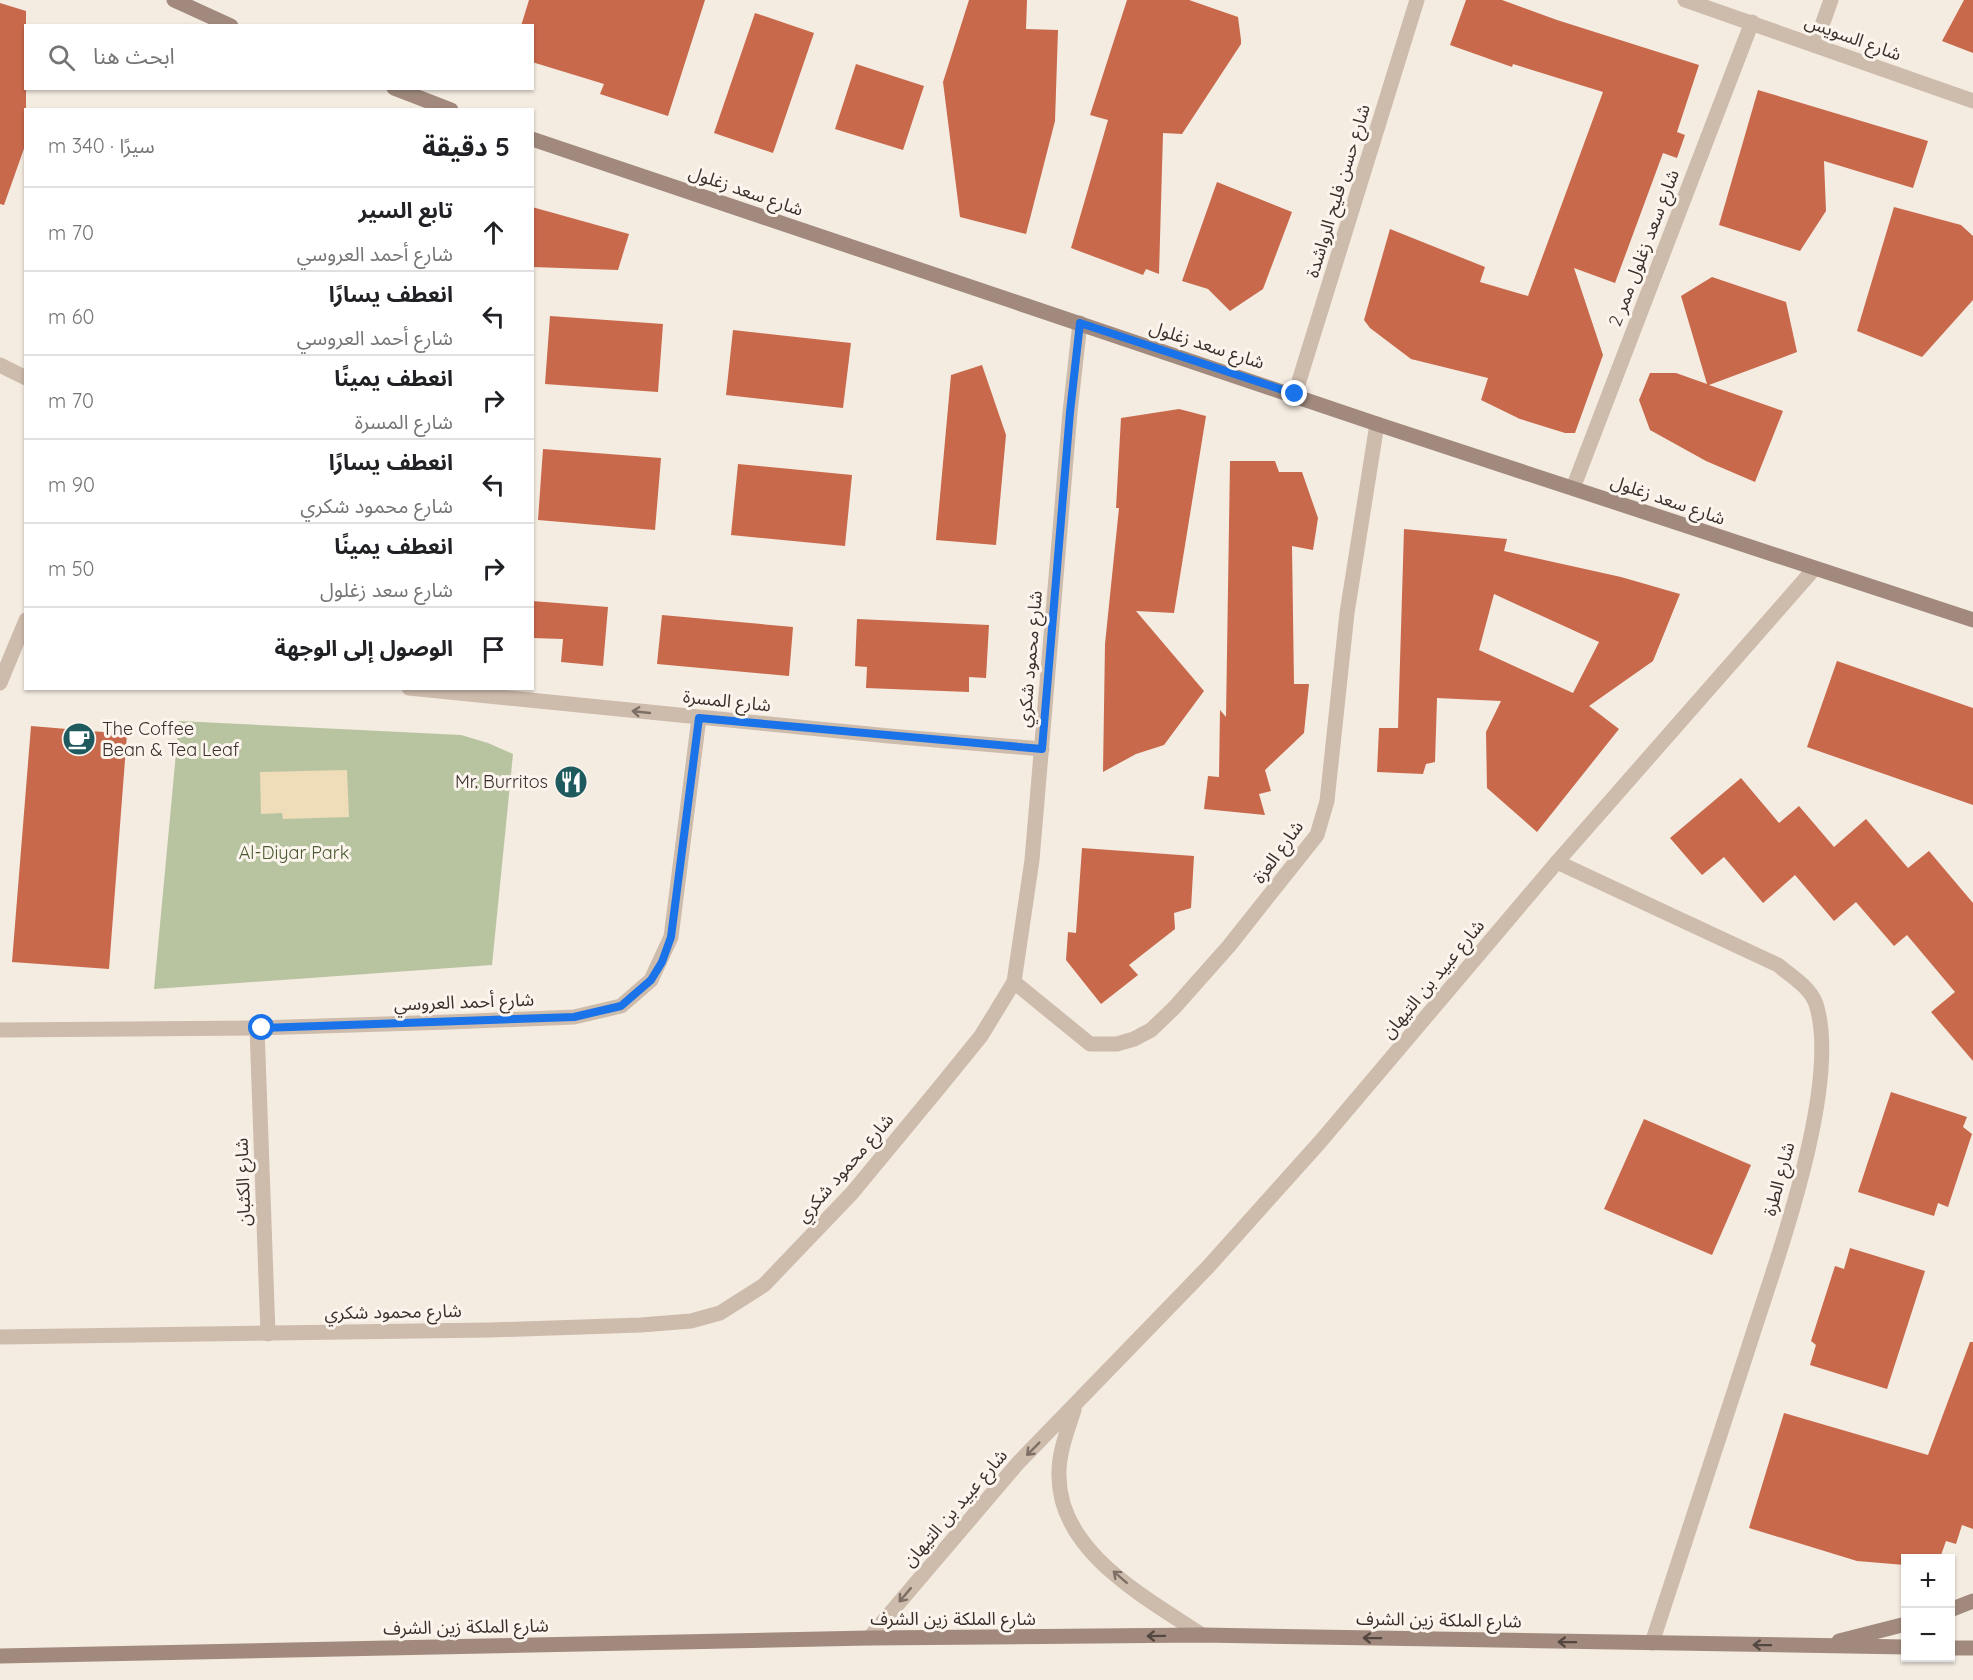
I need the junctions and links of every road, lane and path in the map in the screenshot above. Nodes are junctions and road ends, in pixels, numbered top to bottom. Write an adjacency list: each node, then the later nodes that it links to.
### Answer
1 (174, 0): 6 (main road)
2 (1417, 0): 15 (street, شارع حسن فليح الرواشدة)
3 (1685, 0): 5 (street, شارع السويس)
4 (1831, 0): 7 (street)
5 (1752, 22): 7 (street, شارع السويس); 17 (street, شارع سعد زغلول ممر 2)
6 (227, 24)
7 (1815, 45): 9 (street, شارع السويس)
8 (399, 90): 10 (main road)
9 (1973, 101)
10 (446, 108)
11 (534, 140): 12 (main road, شارع سعد زغلول)
12 (1080, 323): 15 (main road, شارع سعد زغلول); 25 (street, شارع محمود شكري)
13 (0, 365): 14 (street)
14 (24, 377)
15 (1295, 394): 16 (main road, شارع سعد زغلول)
16 (1377, 424): 17 (main road, شارع سعد زغلول); 27 (street, شارع العزة)
17 (1573, 488): 18 (main road, شارع سعد زغلول)
18 (1814, 569): 19 (main road, شارع سعد زغلول); 26 (street, شارع عبيد بن التيهان)
19 (1973, 620)
20 (24, 630): 21 (street)
21 (18, 659): 22 (street)
22 (0, 683)
23 (428, 690): 24 (street, شارع المسرة, one-way to 23)
24 (699, 718): 25 (street, شارع المسرة); 28 (street, شارع أحمد العروسي)
25 (1042, 749): 27 (street, شارع محمود شكري)
26 (1557, 862): 32 (street, شارع عبيد بن التيهان); 38 (street, شارع الطرة)
27 (1014, 982): 30 (street, شارع محمود شكري)
28 (257, 1028): 29 (street, شارع أحمد العروسي); 30 (street, شارع الكثبان)
29 (0, 1030)
30 (268, 1334): 31 (street, شارع محمود شكري)
31 (0, 1337)
32 (1074, 1407): 36 (street, شارع عبيد بن التيهان, one-way to 32); 37 (street, شارع عبيد بن التيهان, one-way to 37)
33 (1973, 1600): 34 (main road)
34 (1955, 1608)
35 (1901, 1625): 39 (main road)
36 (1202, 1635): 37 (main road, شارع الملكة زين الشرف, one-way to 37); 38 (main road, شارع الملكة زين الشرف, one-way to 36)
37 (869, 1638): 43 (main road, شارع الملكة زين الشرف)
38 (1652, 1643): 39 (main road, شارع الملكة زين الشرف, one-way to 38)
39 (1820, 1647): 40 (main road, شارع الملكة زين الشرف)
40 (1901, 1647)
41 (1955, 1648): 42 (main road)
42 (1973, 1648)
43 (0, 1656)

